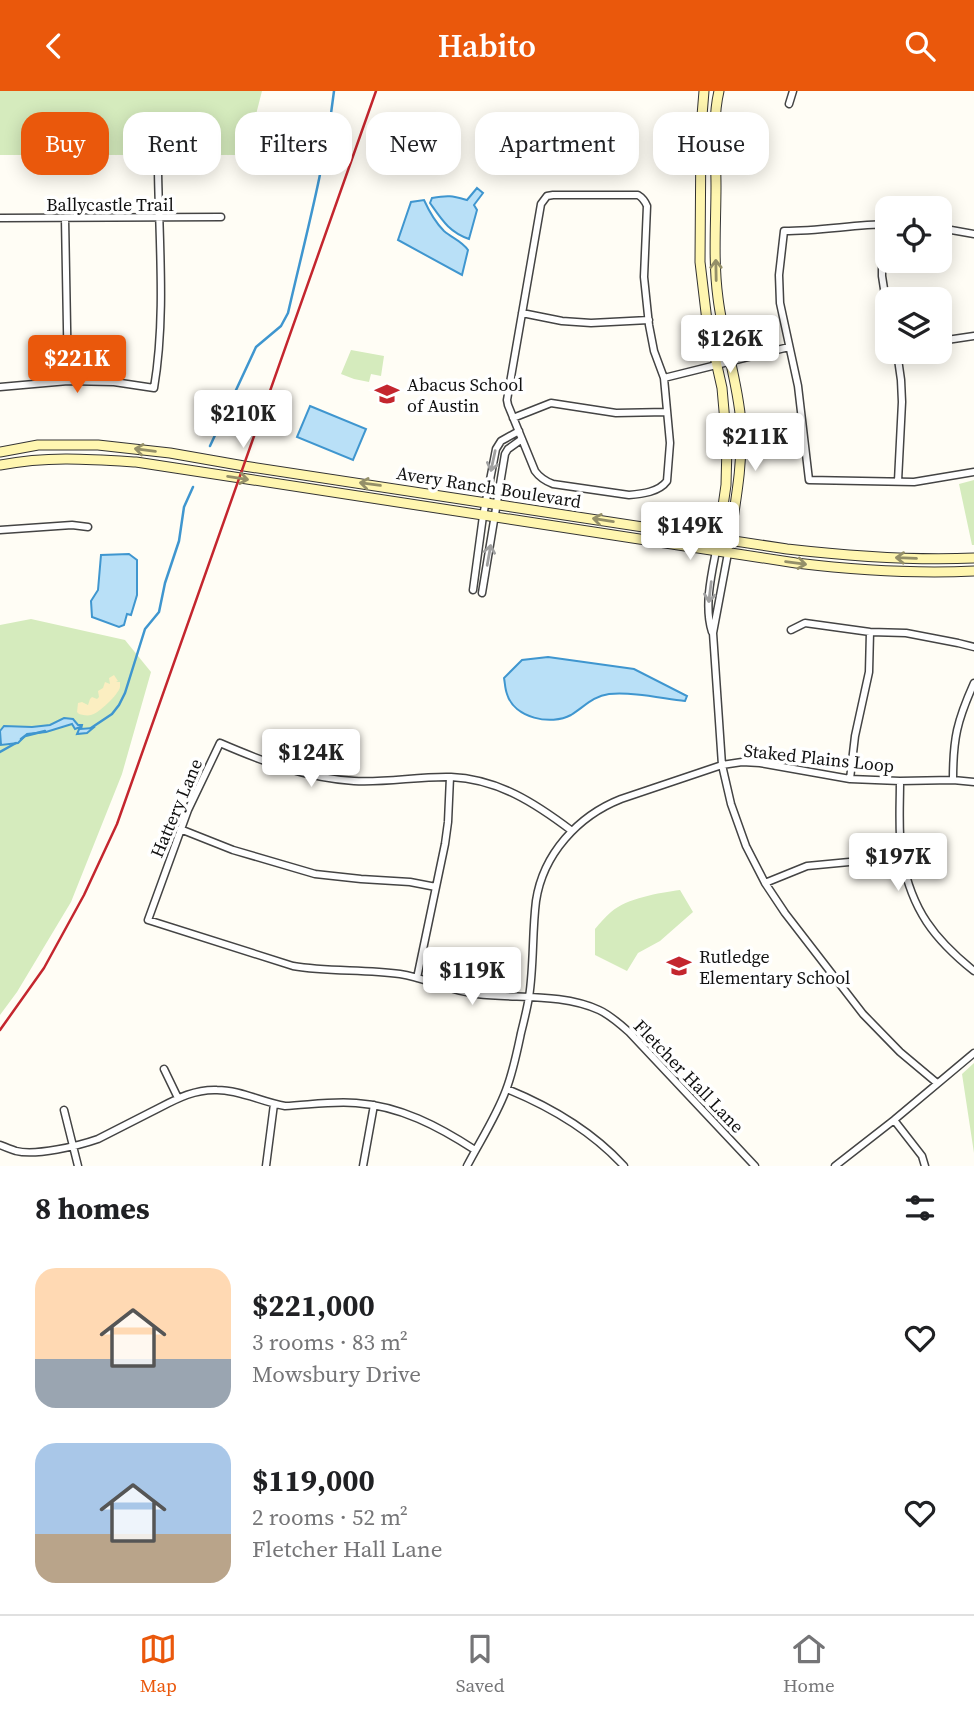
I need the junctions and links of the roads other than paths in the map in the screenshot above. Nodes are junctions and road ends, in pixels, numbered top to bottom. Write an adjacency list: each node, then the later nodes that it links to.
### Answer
1 (704, 91): 19 (main road)
2 (719, 91): 18 (main road, one-way to 2)
3 (793, 91): 4 (street)
4 (789, 104)
5 (158, 175): 9 (street)
6 (221, 217): 9 (street, Ballycastle Trail)
7 (0, 218): 8 (street, Ballycastle Trail)
8 (65, 218): 9 (street, Ballycastle Trail); 22 (street)
9 (158, 219): 22 (street)
10 (875, 224): 17 (street)
11 (952, 229): 12 (street)
12 (974, 234)
13 (522, 313): 14 (street); 14 (street); 25 (street)
14 (649, 320): 21 (street)
15 (974, 336): 16 (street)
16 (952, 339)
17 (789, 347): 18 (street); 31 (street)
18 (730, 361): 19 (street); 39 (main road)
19 (717, 364): 21 (street); 38 (main road)
20 (899, 364): 31 (street)
21 (664, 377): 24 (street)
22 (68, 381): 23 (street)
23 (0, 387)
24 (667, 412): 25 (street); 27 (street)
25 (513, 418): 26 (street)
26 (519, 431): 27 (street); 32 (street, one-way to 32)
27 (522, 439): 33 (street)
28 (0, 452): 32 (main road, Avery Ranch Boulevard, one-way to 28)
29 (0, 465): 34 (main road, Avery Ranch Boulevard, one-way to 34)
30 (974, 472): 31 (street)
31 (898, 481)
32 (486, 502): 33 (main road, Avery Ranch Boulevard); 34 (street)
33 (498, 504): 35 (street); 38 (main road, Avery Ranch Boulevard, one-way to 33)
34 (483, 516): 35 (main road, Avery Ranch Boulevard); 44 (street)
35 (495, 517): 40 (main road, Avery Ranch Boulevard); 45 (street, one-way to 35)
36 (88, 527): 37 (street)
37 (0, 530)
38 (718, 538): 39 (main road, Avery Ranch Boulevard); 40 (main road)
39 (730, 540): 41 (main road); 42 (main road, Avery Ranch Boulevard, one-way to 39)
40 (716, 551): 41 (main road, Avery Ranch Boulevard); 48 (street, one-way to 48)
41 (728, 553): 43 (main road, Avery Ranch Boulevard, one-way to 43); 48 (street)
42 (974, 558)
43 (974, 571)
44 (473, 590)
45 (482, 593)
46 (790, 631): 47 (street)
47 (870, 632): 49 (street); 53 (street)
48 (712, 633): 51 (street)
49 (974, 647)
50 (974, 683): 54 (street)
51 (722, 765): 53 (street, Staked Plains Loop); 58 (street, Staked Plains Loop); 60 (street)
52 (450, 777): 57 (street, Hattery Lane); 58 (street, Hattery Lane); 61 (street)
53 (850, 779): 55 (street, Staked Plains Loop)
54 (953, 780): 55 (street, Staked Plains Loop); 56 (street, Staked Plains Loop)
55 (900, 781): 59 (street)
56 (974, 782)
57 (180, 829): 61 (street); 62 (street, Hattery Lane)
58 (572, 831): 65 (street, Staked Plains Loop)
59 (902, 857): 60 (street); 63 (street)
60 (765, 883): 68 (street)
61 (436, 887): 64 (street)
62 (148, 920): 64 (street, Fletcher Hall Lane)
63 (974, 971)
64 (417, 978): 65 (street, Fletcher Hall Lane)
65 (529, 997): 69 (street, Staked Plains Loop); 83 (street, Fletcher Hall Lane)
66 (974, 1052): 68 (street)
67 (164, 1069): 70 (street)
68 (937, 1083): 74 (street)
69 (507, 1089): 77 (street, Staked Plains Loop); 82 (street)
70 (178, 1098): 71 (street); 76 (street)
71 (274, 1104): 72 (street); 79 (street)
72 (374, 1105): 77 (street); 80 (street)
73 (64, 1110): 76 (street)
74 (894, 1120): 84 (street); 85 (street)
75 (0, 1145): 76 (street)
76 (73, 1146): 78 (street)
77 (475, 1150): 81 (street, Staked Plains Loop)
78 (78, 1166)
79 (266, 1166)
80 (363, 1166)
81 (467, 1166)
82 (624, 1166)
83 (755, 1166)
84 (835, 1166)
85 (925, 1166)

